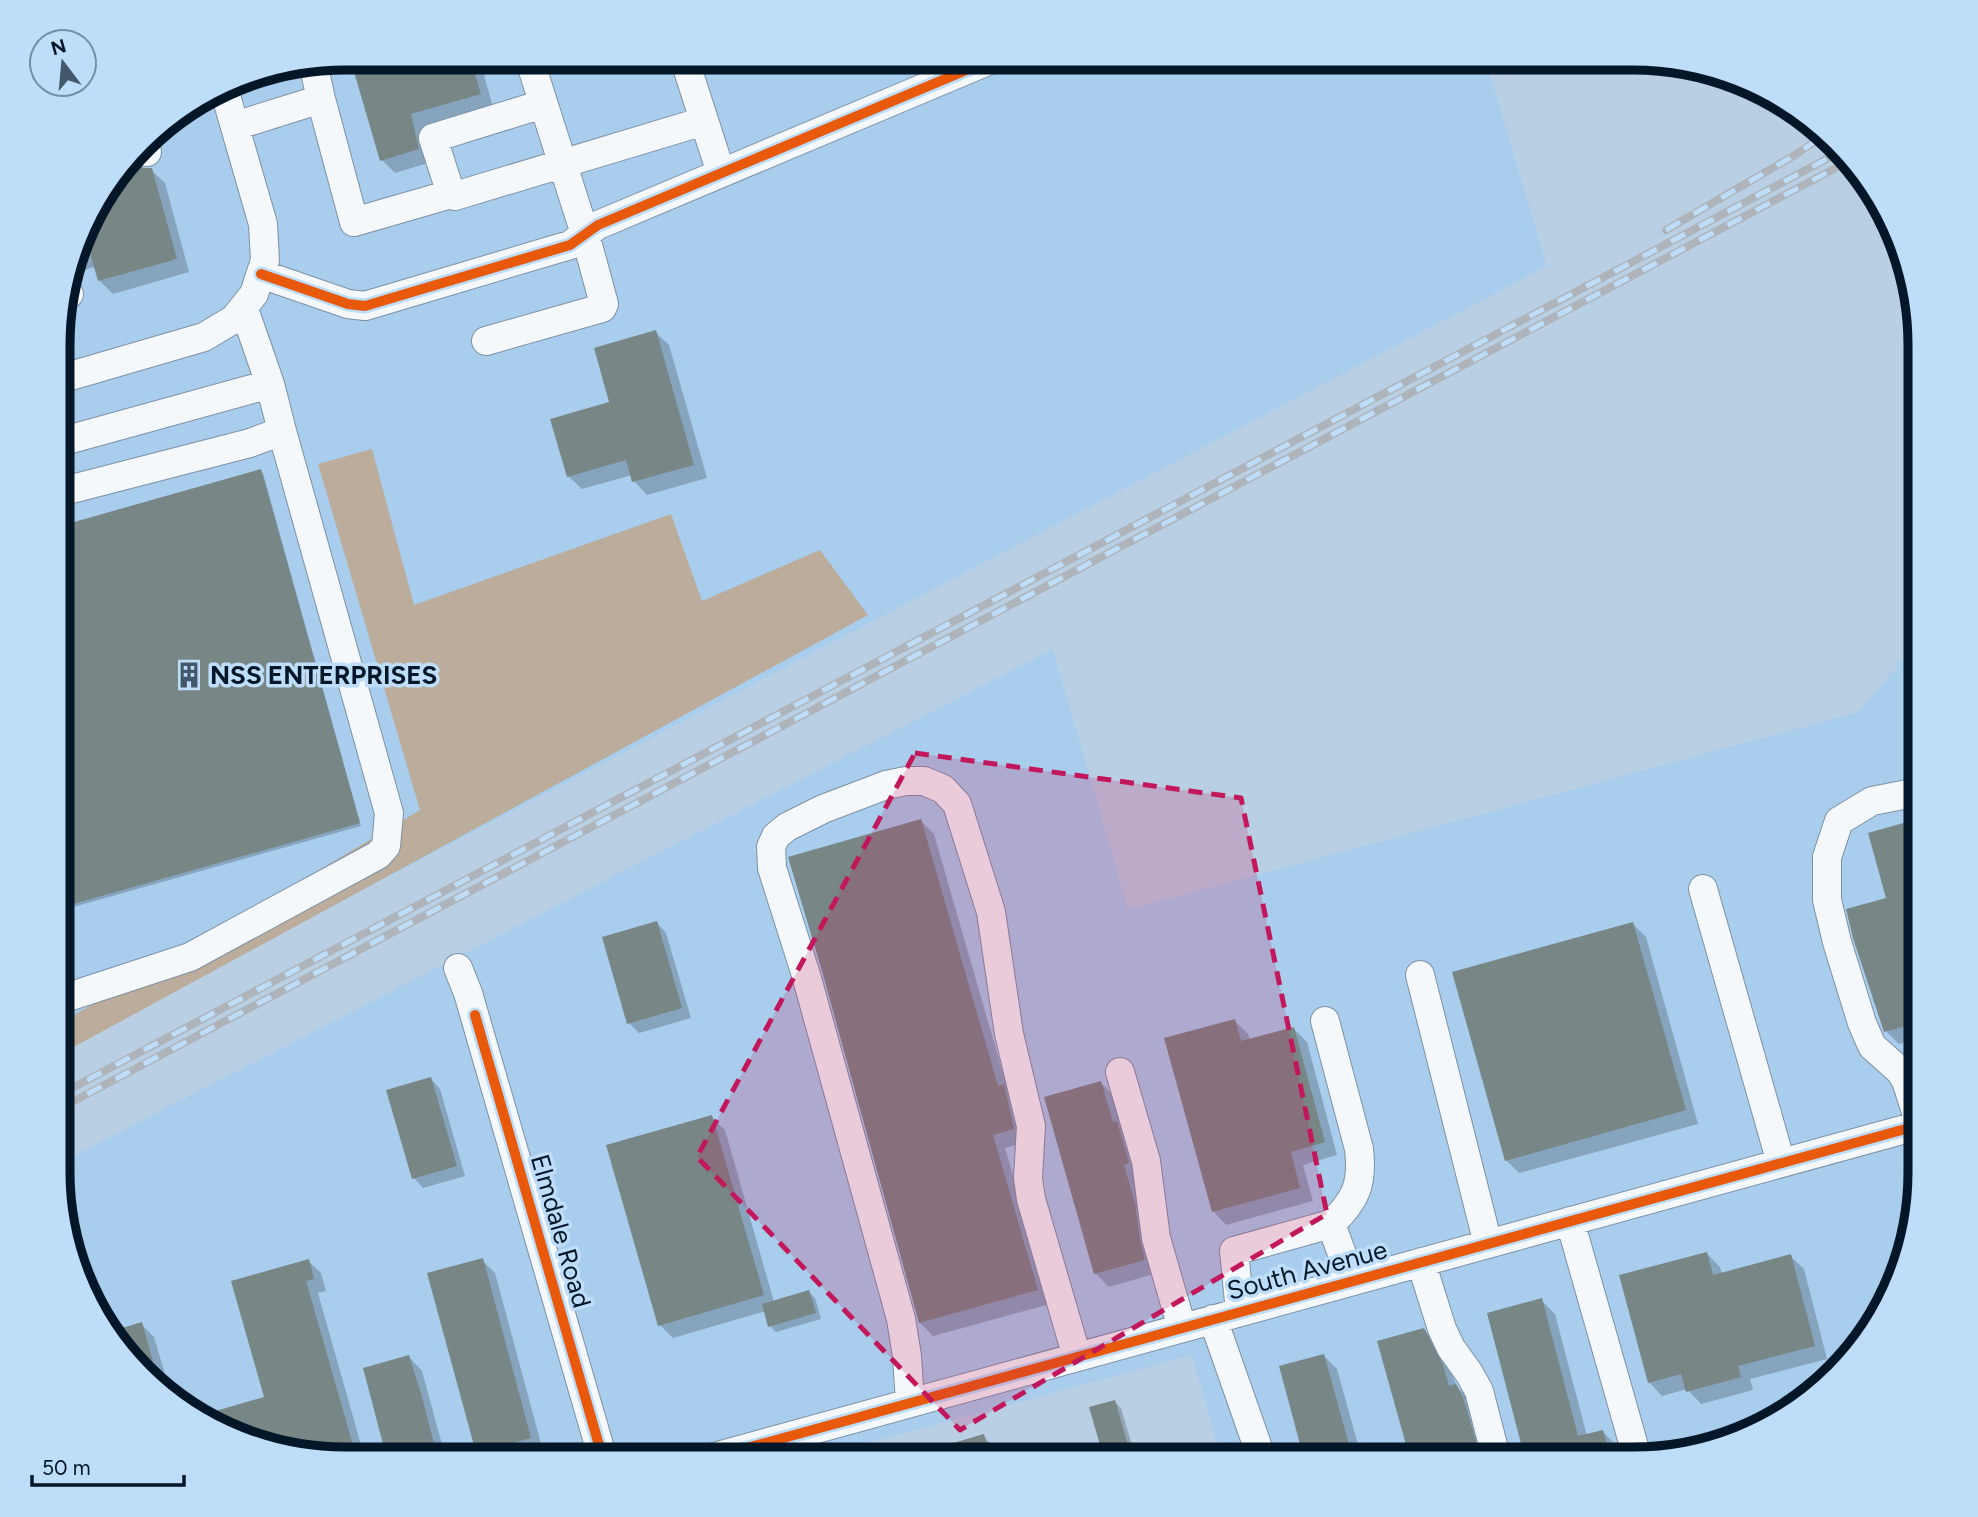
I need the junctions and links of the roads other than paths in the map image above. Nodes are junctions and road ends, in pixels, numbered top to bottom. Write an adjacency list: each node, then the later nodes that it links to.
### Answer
1 (533, 70): 7 (street)
2 (688, 70): 8 (street)
3 (966, 70): 11 (street)
4 (315, 72): 6 (street)
5 (226, 97): 9 (street)
6 (321, 99): 9 (street); 12 (street)
7 (543, 104): 10 (street); 12 (street)
8 (704, 121): 10 (street); 11 (street)
9 (235, 126): 14 (street)
10 (562, 164): 12 (street); 13 (street)
11 (721, 173): 13 (street)
12 (451, 194)
13 (584, 234): 14 (street); 16 (street)
14 (261, 274): 15 (street)
15 (244, 309): 17 (street); 18 (street)
16 (486, 341)
17 (70, 376)
18 (270, 384): 19 (street); 20 (street)
19 (282, 431): 21 (street); 26 (street)
20 (70, 439)
21 (70, 489)
22 (1908, 794): 29 (street)
23 (1703, 889): 31 (street)
24 (458, 968): 41 (street, Elmdale Road)
25 (1420, 975): 34 (street)
26 (70, 996)
27 (1325, 1021): 33 (street)
28 (1120, 1072): 38 (street)
29 (1908, 1087)
30 (1908, 1127): 31 (street, South Avenue)
31 (1781, 1163): 32 (street, South Avenue)
32 (1570, 1221): 34 (street, South Avenue); 45 (street)
33 (1331, 1224): 36 (street); 37 (street)
34 (1488, 1244): 35 (street, South Avenue)
35 (1421, 1262): 36 (street, South Avenue); 44 (street)
36 (1352, 1281): 37 (street, South Avenue)
37 (1227, 1316): 38 (street, South Avenue); 43 (street)
38 (1182, 1328): 39 (street, South Avenue)
39 (1077, 1357): 40 (street, South Avenue); 40 (street)
40 (909, 1403): 42 (street, South Avenue)
41 (600, 1447)
42 (750, 1447)
43 (1259, 1447)
44 (1493, 1447)
45 (1634, 1447)

